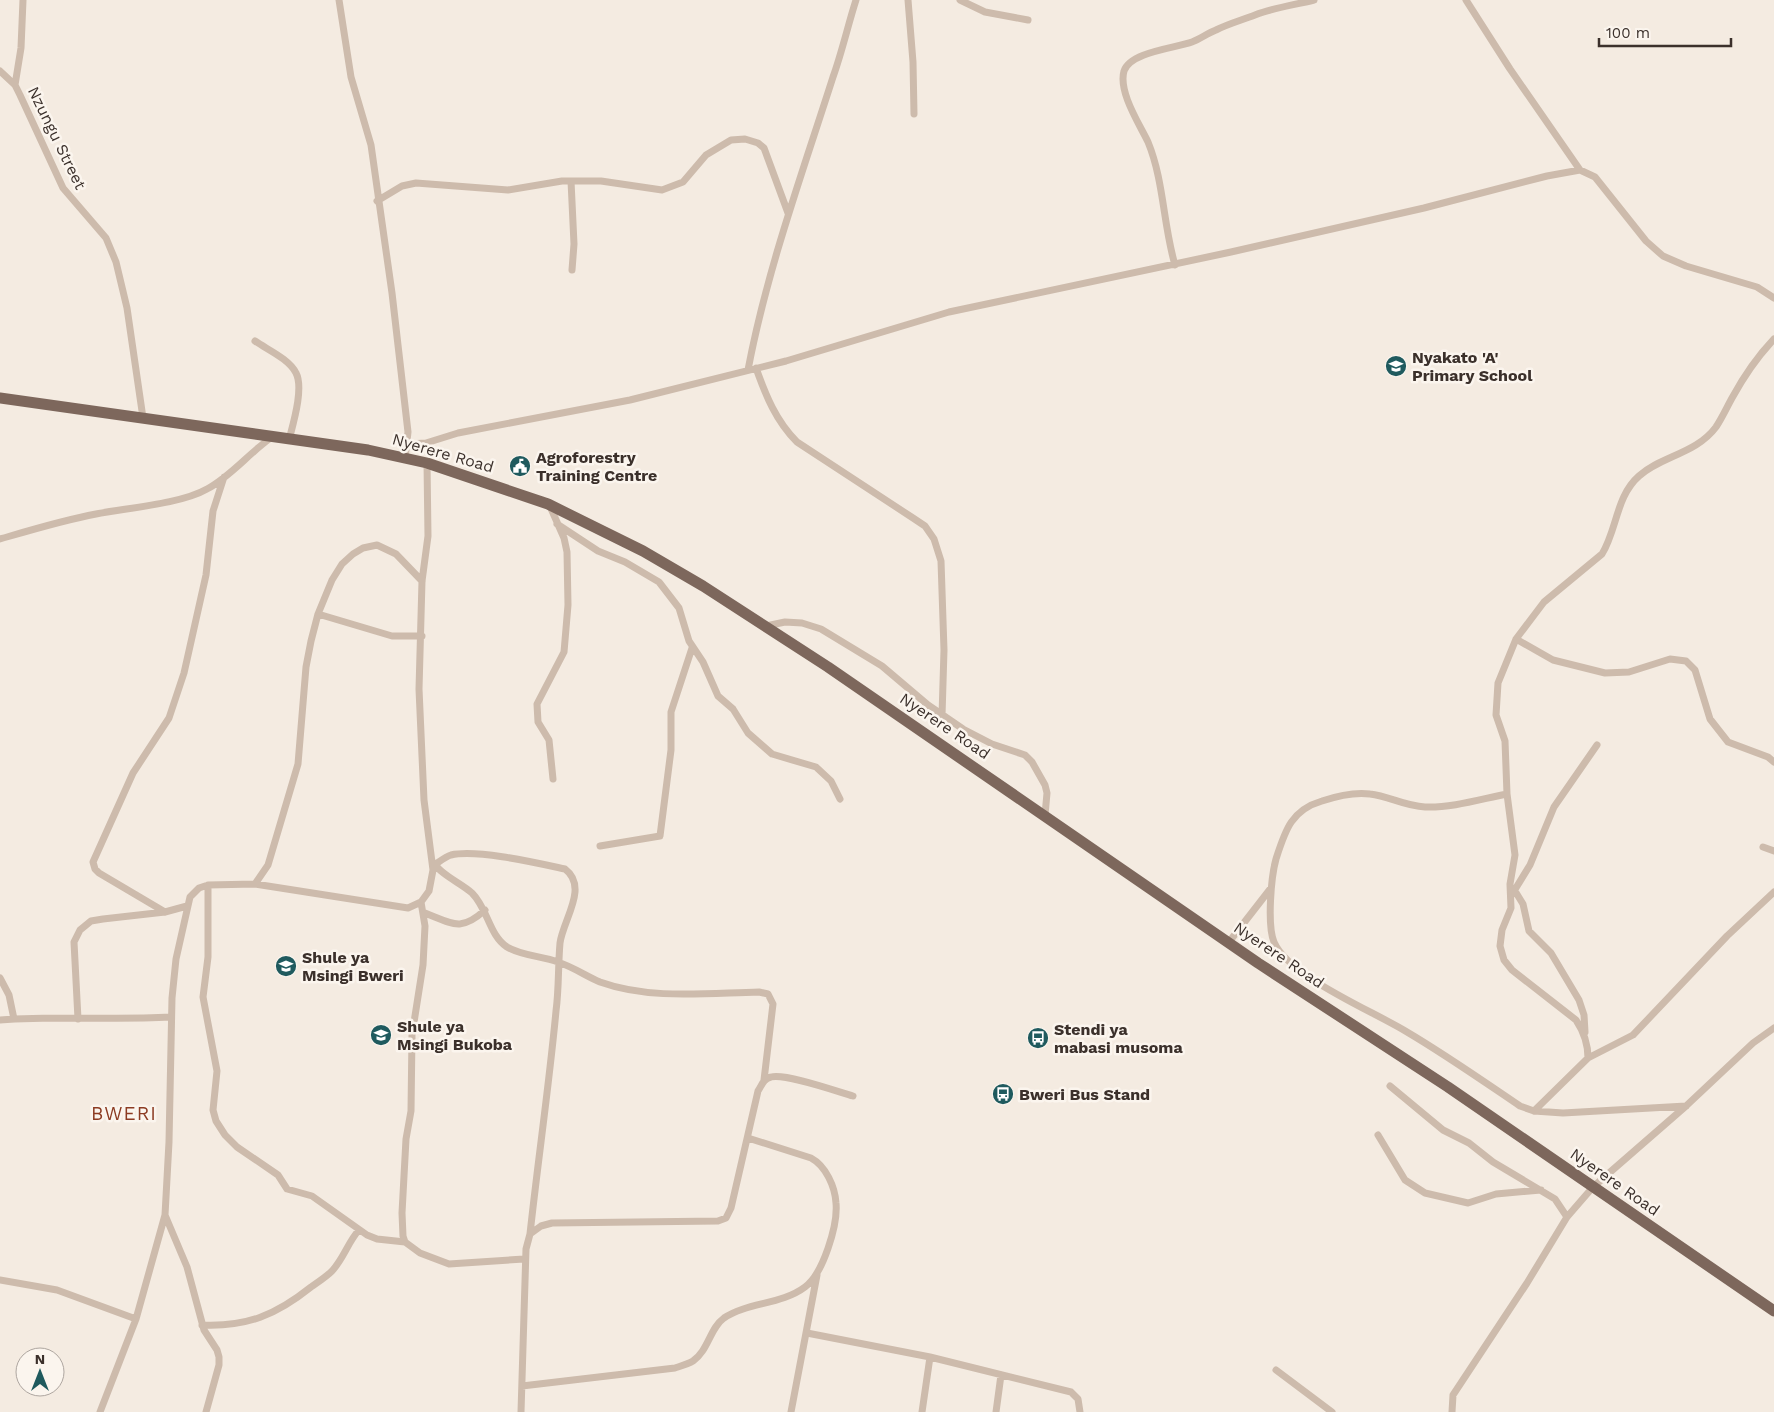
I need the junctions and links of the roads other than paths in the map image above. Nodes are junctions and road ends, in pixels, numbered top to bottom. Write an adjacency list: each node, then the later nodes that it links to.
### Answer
1 (24, 0): 11 (street)
2 (339, 0): 15 (street)
3 (856, 0): 16 (street)
4 (908, 0): 12 (street)
5 (960, 0): 9 (street)
6 (1314, 0): 8 (street)
7 (1466, 0): 13 (street)
8 (1303, 1): 17 (street)
9 (1028, 20)
10 (0, 71): 11 (street, Nzungu Street)
11 (15, 85): 24 (street, Nzungu Street)
12 (914, 114)
13 (1580, 170): 17 (street); 19 (street)
14 (571, 181): 15 (street); 16 (street); 18 (street)
15 (377, 201): 27 (street)
16 (788, 213): 22 (street)
17 (1175, 265): 22 (street)
18 (572, 270)
19 (1774, 298)
20 (1774, 339): 38 (street)
21 (255, 341): 26 (street)
22 (752, 369): 27 (street); 40 (street)
23 (0, 398): 24 (main road, Nyerere Road)
24 (143, 418): 25 (main road, Nyerere Road)
25 (272, 437): 26 (main road, Nyerere Road); 30 (street)
26 (289, 440): 28 (main road, Nyerere Road)
27 (408, 444): 28 (street)
28 (405, 458): 29 (main road, Nyerere Road)
29 (427, 463): 31 (main road, Nyerere Road); 34 (street)
30 (224, 478): 33 (street); 60 (street)
31 (548, 504): 32 (street); 36 (main road, Nyerere Road)
32 (557, 524): 39 (street); 43 (street)
33 (0, 539)
34 (422, 581): 35 (street); 37 (street)
35 (318, 614): 37 (street); 52 (street)
36 (766, 626): 40 (street); 46 (main road, Nyerere Road)
37 (422, 636): 50 (street)
38 (1516, 640): 42 (street); 44 (street)
39 (692, 648): 45 (street); 47 (street)
40 (942, 716): 46 (street)
41 (1597, 745): 56 (street)
42 (1774, 762)
43 (553, 779)
44 (1507, 794): 54 (street); 56 (street)
45 (840, 799)
46 (1046, 815): 62 (main road, Nyerere Road)
47 (600, 846)
48 (1763, 847): 49 (street)
49 (1774, 851)
50 (432, 852): 51 (street); 57 (street)
51 (434, 865): 59 (street); 63 (street)
52 (255, 884): 53 (street); 57 (street)
53 (208, 885): 58 (street); 83 (street)
54 (1272, 888): 62 (street); 76 (street)
55 (1774, 892): 71 (street)
56 (1513, 894): 70 (street); 70 (street)
57 (421, 902): 61 (street)
58 (187, 906): 60 (street); 65 (street)
59 (485, 910): 61 (street); 63 (street)
60 (165, 912): 66 (street)
61 (425, 914): 85 (street)
62 (1229, 942): 79 (main road, Nyerere Road)
63 (559, 962): 72 (street); 84 (street)
64 (0, 978): 67 (street)
65 (171, 1017): 66 (street); 81 (street)
66 (78, 1018): 67 (street)
67 (14, 1019): 68 (street)
68 (0, 1020)
69 (1774, 1028): 75 (street)
70 (1586, 1038): 71 (street)
71 (1588, 1058): 76 (street)
72 (764, 1080): 74 (street); 78 (street)
73 (1390, 1086): 80 (street)
74 (853, 1096)
75 (1686, 1106): 76 (street); 79 (street)
76 (1534, 1111)
77 (1378, 1135): 80 (street)
78 (748, 1138): 84 (street); 87 (street)
79 (1593, 1187): 82 (street); 89 (main road, Nyerere Road)
80 (1542, 1190): 82 (street)
81 (165, 1215): 90 (street); 91 (street)
82 (1567, 1217): 105 (street)
83 (359, 1230): 85 (street); 91 (street)
84 (530, 1234): 86 (street)
85 (405, 1242): 86 (street)
86 (524, 1259): 96 (street)
87 (817, 1273): 92 (street); 96 (street)
88 (0, 1280): 90 (street)
89 (1774, 1311)
90 (136, 1319): 97 (street)
91 (202, 1325): 98 (street)
92 (807, 1333): 93 (street); 100 (street)
93 (930, 1357): 95 (street); 101 (street)
94 (1276, 1370): 104 (street)
95 (1001, 1375): 102 (street); 103 (street)
96 (522, 1386): 99 (street)
97 (100, 1412)
98 (206, 1412)
99 (521, 1412)
100 (791, 1412)
101 (922, 1412)
102 (996, 1412)
103 (1080, 1412)
104 (1332, 1412)
105 (1452, 1412)

